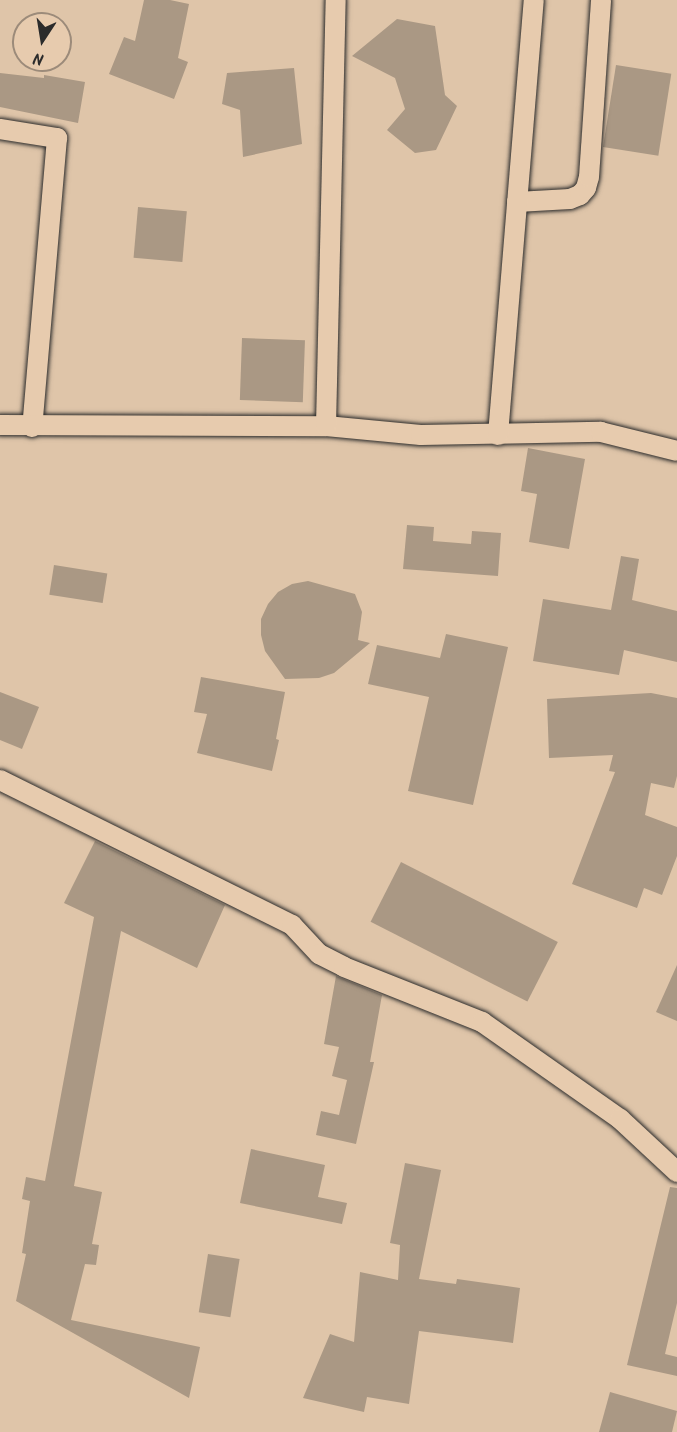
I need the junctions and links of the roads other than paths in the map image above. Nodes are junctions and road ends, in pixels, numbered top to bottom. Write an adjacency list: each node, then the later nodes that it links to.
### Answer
1 (336, 0): 7 (street)
2 (534, 0): 5 (street)
3 (601, 0): 5 (street)
4 (0, 129): 8 (street)
5 (517, 202): 9 (street)
6 (0, 425): 8 (street)
7 (326, 426): 8 (street); 9 (street)
8 (32, 427)
9 (498, 435): 10 (street)
10 (677, 452)
11 (0, 780): 12 (street)
12 (677, 1172)

